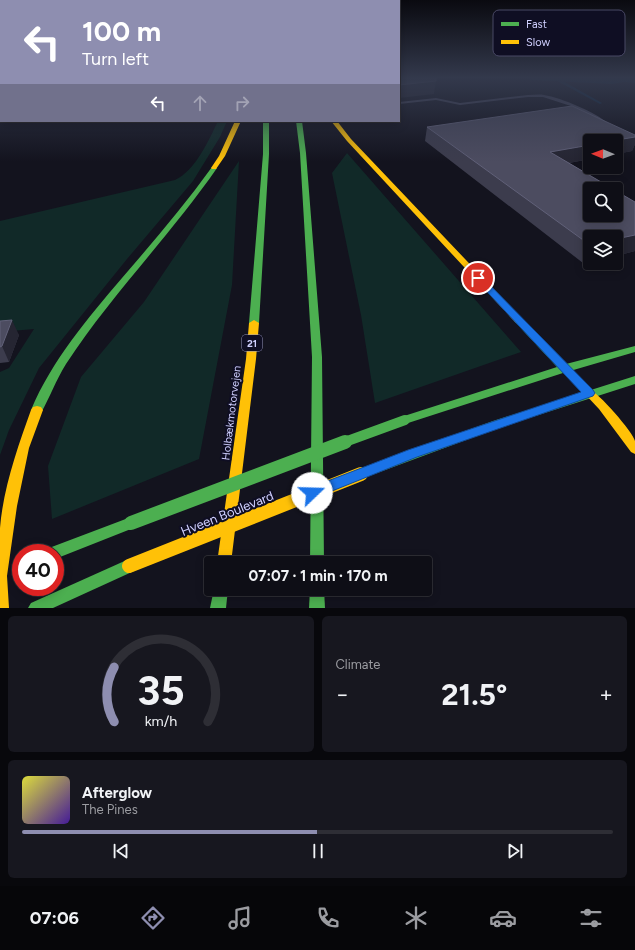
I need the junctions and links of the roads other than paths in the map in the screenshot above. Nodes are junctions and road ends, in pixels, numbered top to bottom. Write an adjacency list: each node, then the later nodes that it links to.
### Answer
1 (573, 105): 6 (lane)
2 (238, 122): 15 (main road)
3 (266, 122): 13 (main road, Holbækmotorvejen / 21)
4 (299, 122): 14 (main road)
5 (335, 122): 8 (main road)
6 (612, 127)
7 (635, 349): 8 (main road)
8 (568, 372): 12 (main road, bridge)
9 (635, 380): 10 (main road, Hveen Boulevard)
10 (587, 391): 11 (main road); 19 (main road, Hveen Boulevard, bridge)
11 (635, 449)
12 (64, 549)
13 (225, 556)
14 (317, 556)
15 (4, 575): 18 (main road)
16 (219, 596): 20 (main road)
17 (317, 596): 21 (main road)
18 (1, 608)
19 (36, 608)
20 (218, 608)
21 (317, 608)

